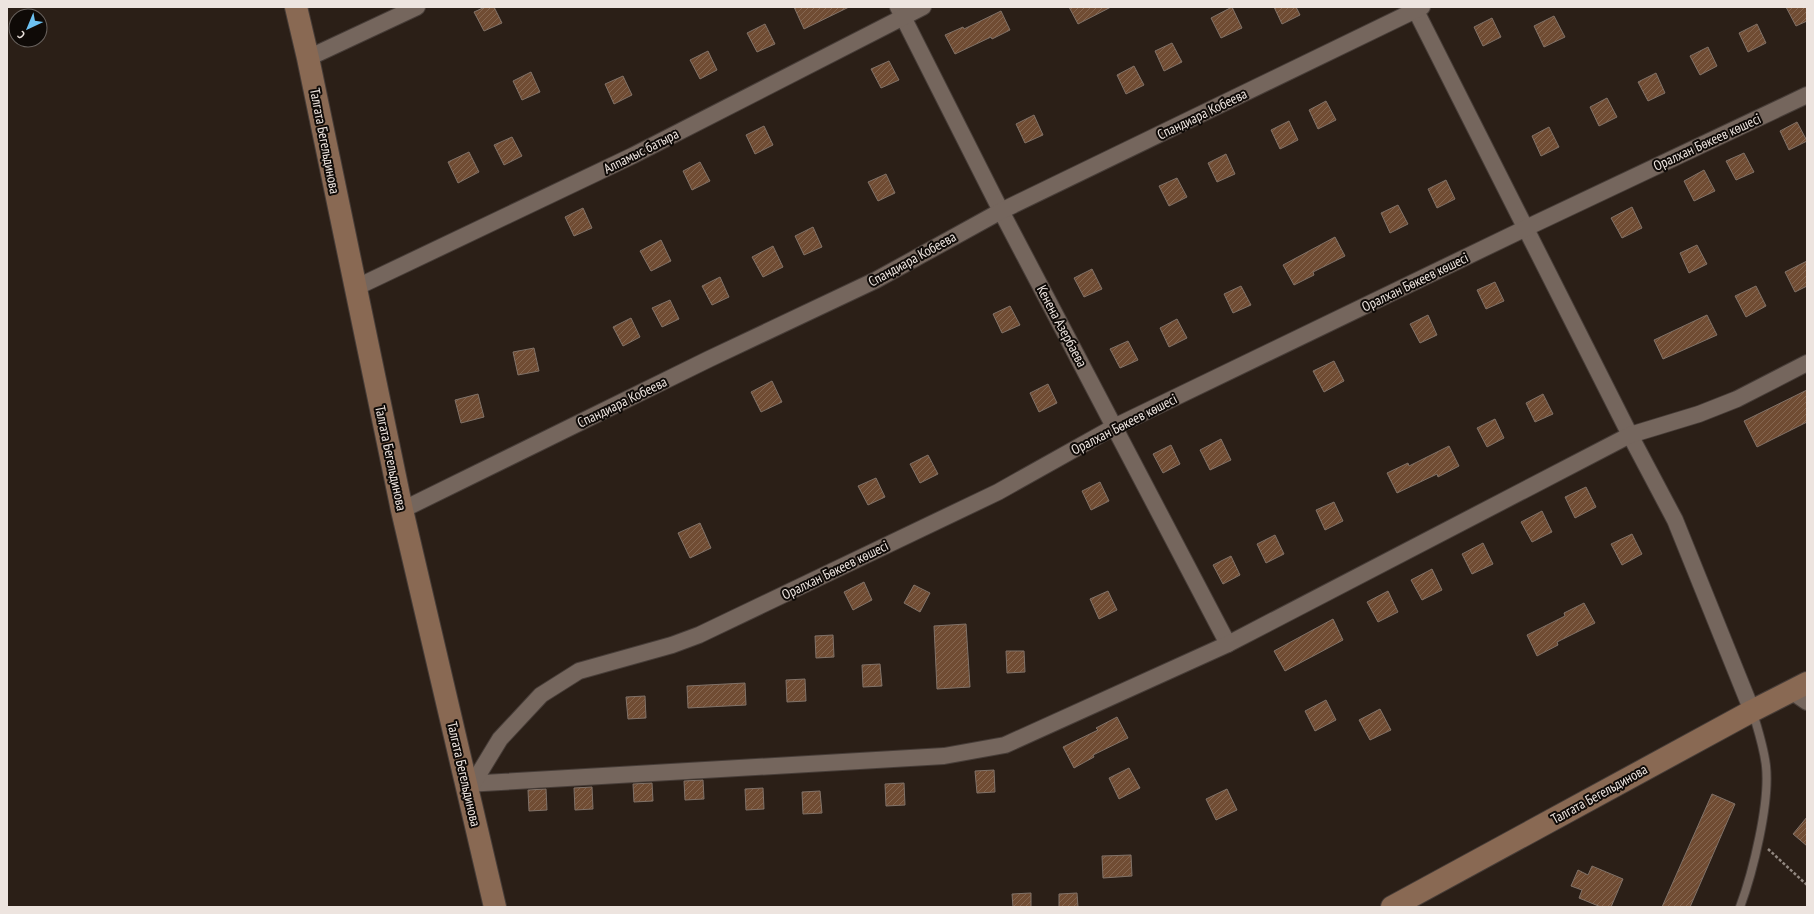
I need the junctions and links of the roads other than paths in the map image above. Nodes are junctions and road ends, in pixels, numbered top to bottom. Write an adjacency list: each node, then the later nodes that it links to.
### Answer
1 (296, 7): 6 (street, Талгата Бегельдинова)
2 (417, 7): 6 (street)
3 (923, 7): 5 (street, Алпамыс батыра)
4 (1417, 8): 8 (street, Спандиара Кобеева); 9 (street)
5 (900, 12): 8 (street, Кенена Азербаева); 10 (street, Алпамыс батыра)
6 (308, 58): 10 (street, Талгата Бегельдинова)
7 (1807, 95): 9 (street, Оралхан Бөкеев көшесі)
8 (1001, 211): 12 (street, Кенена Азербаева); 14 (street, Спандиара Кобеева)
9 (1526, 228): 12 (street, Оралхан Бөкеев көшесі); 13 (street)
10 (355, 288): 14 (street, Талгата Бегельдинова)
11 (1807, 363): 13 (street)
12 (1114, 427): 15 (street, Кенена Азербаева); 18 (street, Оралхан Бөкеев көшесі)
13 (1630, 436): 15 (street); 17 (street)
14 (402, 510): 18 (street, Талгата Бегельдинова)
15 (1228, 644): 18 (street)
16 (1802, 692): 17 (street, Талгата Бегельдинова)
17 (1752, 711): 20 (street, Талгата Бегельдинова); 21 (lane)
18 (469, 785): 19 (street, Талгата Бегельдинова)
19 (495, 907)
20 (1392, 907)
21 (1740, 907)

